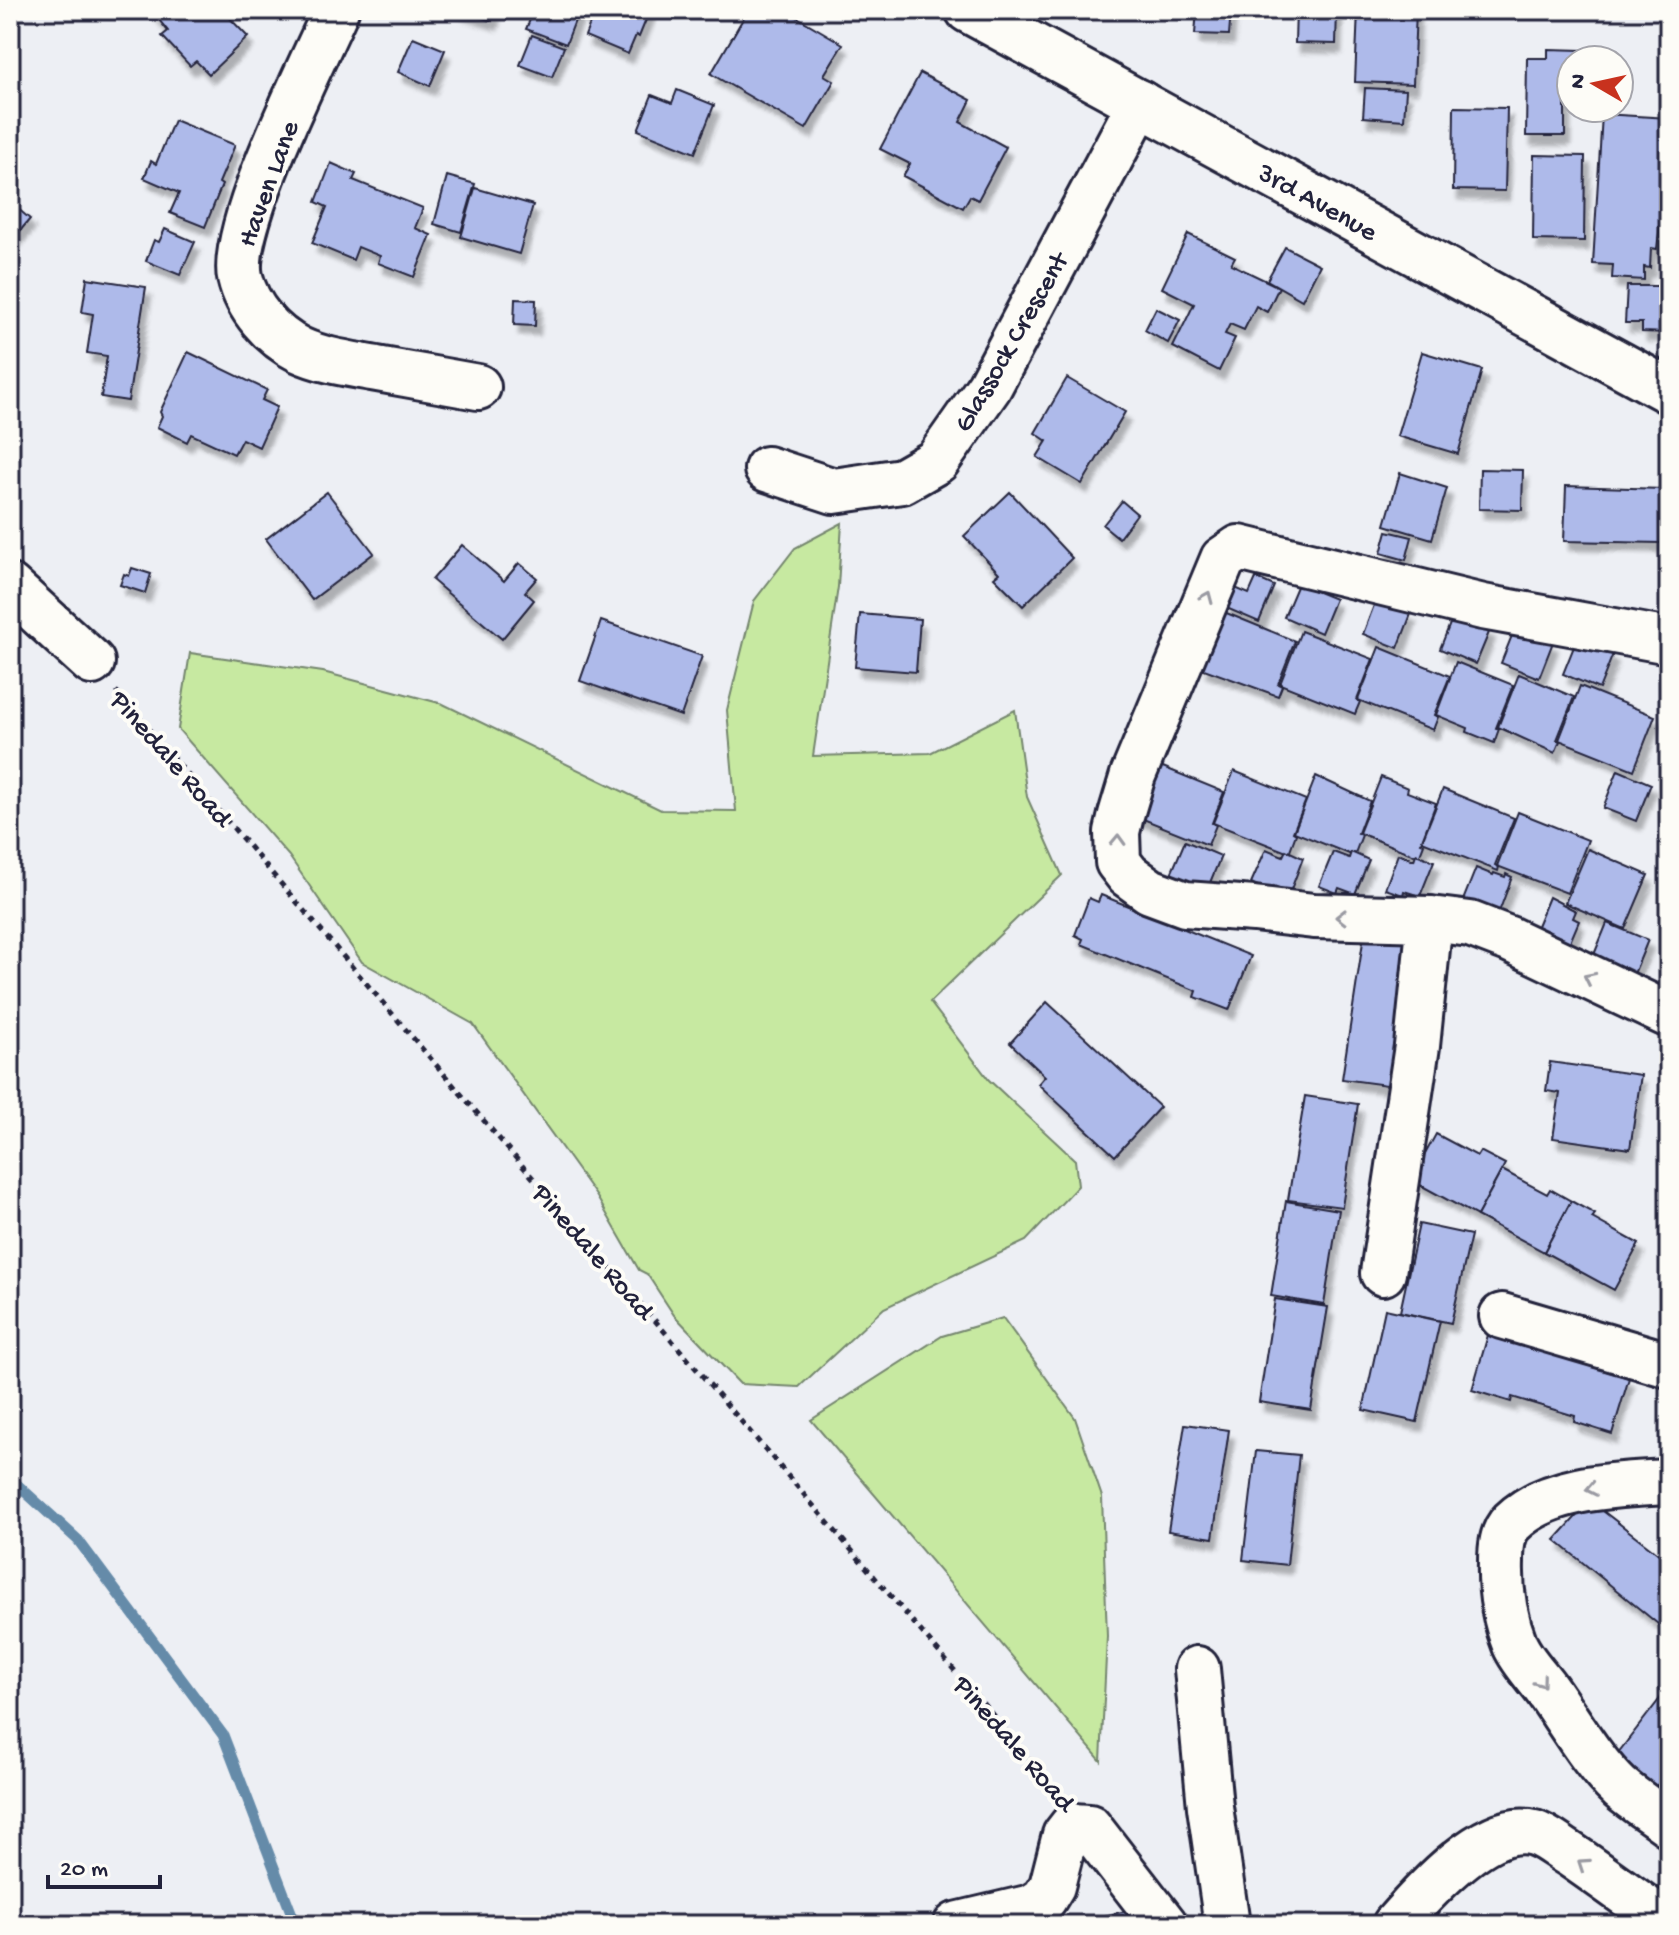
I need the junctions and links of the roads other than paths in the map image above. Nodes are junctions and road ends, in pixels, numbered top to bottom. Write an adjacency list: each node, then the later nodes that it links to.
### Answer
1 (336, 10): 4 (street, Haven Lane)
2 (968, 10): 3 (street, 3rd Avenue)
3 (1140, 103): 5 (street, 3rd Avenue); 6 (street, Glassock Crescent)
4 (478, 387)
5 (1669, 391)
6 (767, 469)
7 (10, 587): 9 (street, Pinedale Road)
8 (1669, 641): 10 (street, one-way to 8)
9 (92, 662)
10 (1430, 919): 11 (street, one-way to 10); 12 (street)
11 (1669, 1015)
12 (1383, 1273)
13 (1502, 1316): 14 (street)
14 (1669, 1365)
15 (1669, 1482): 17 (street, one-way to 17)
16 (1197, 1669): 21 (street)
17 (1669, 1824)
18 (1650, 1905): 22 (street, one-way to 22)
19 (956, 1925): 20 (street, Pinedale Road)
20 (1165, 1925)
21 (1227, 1925)
22 (1395, 1925)

